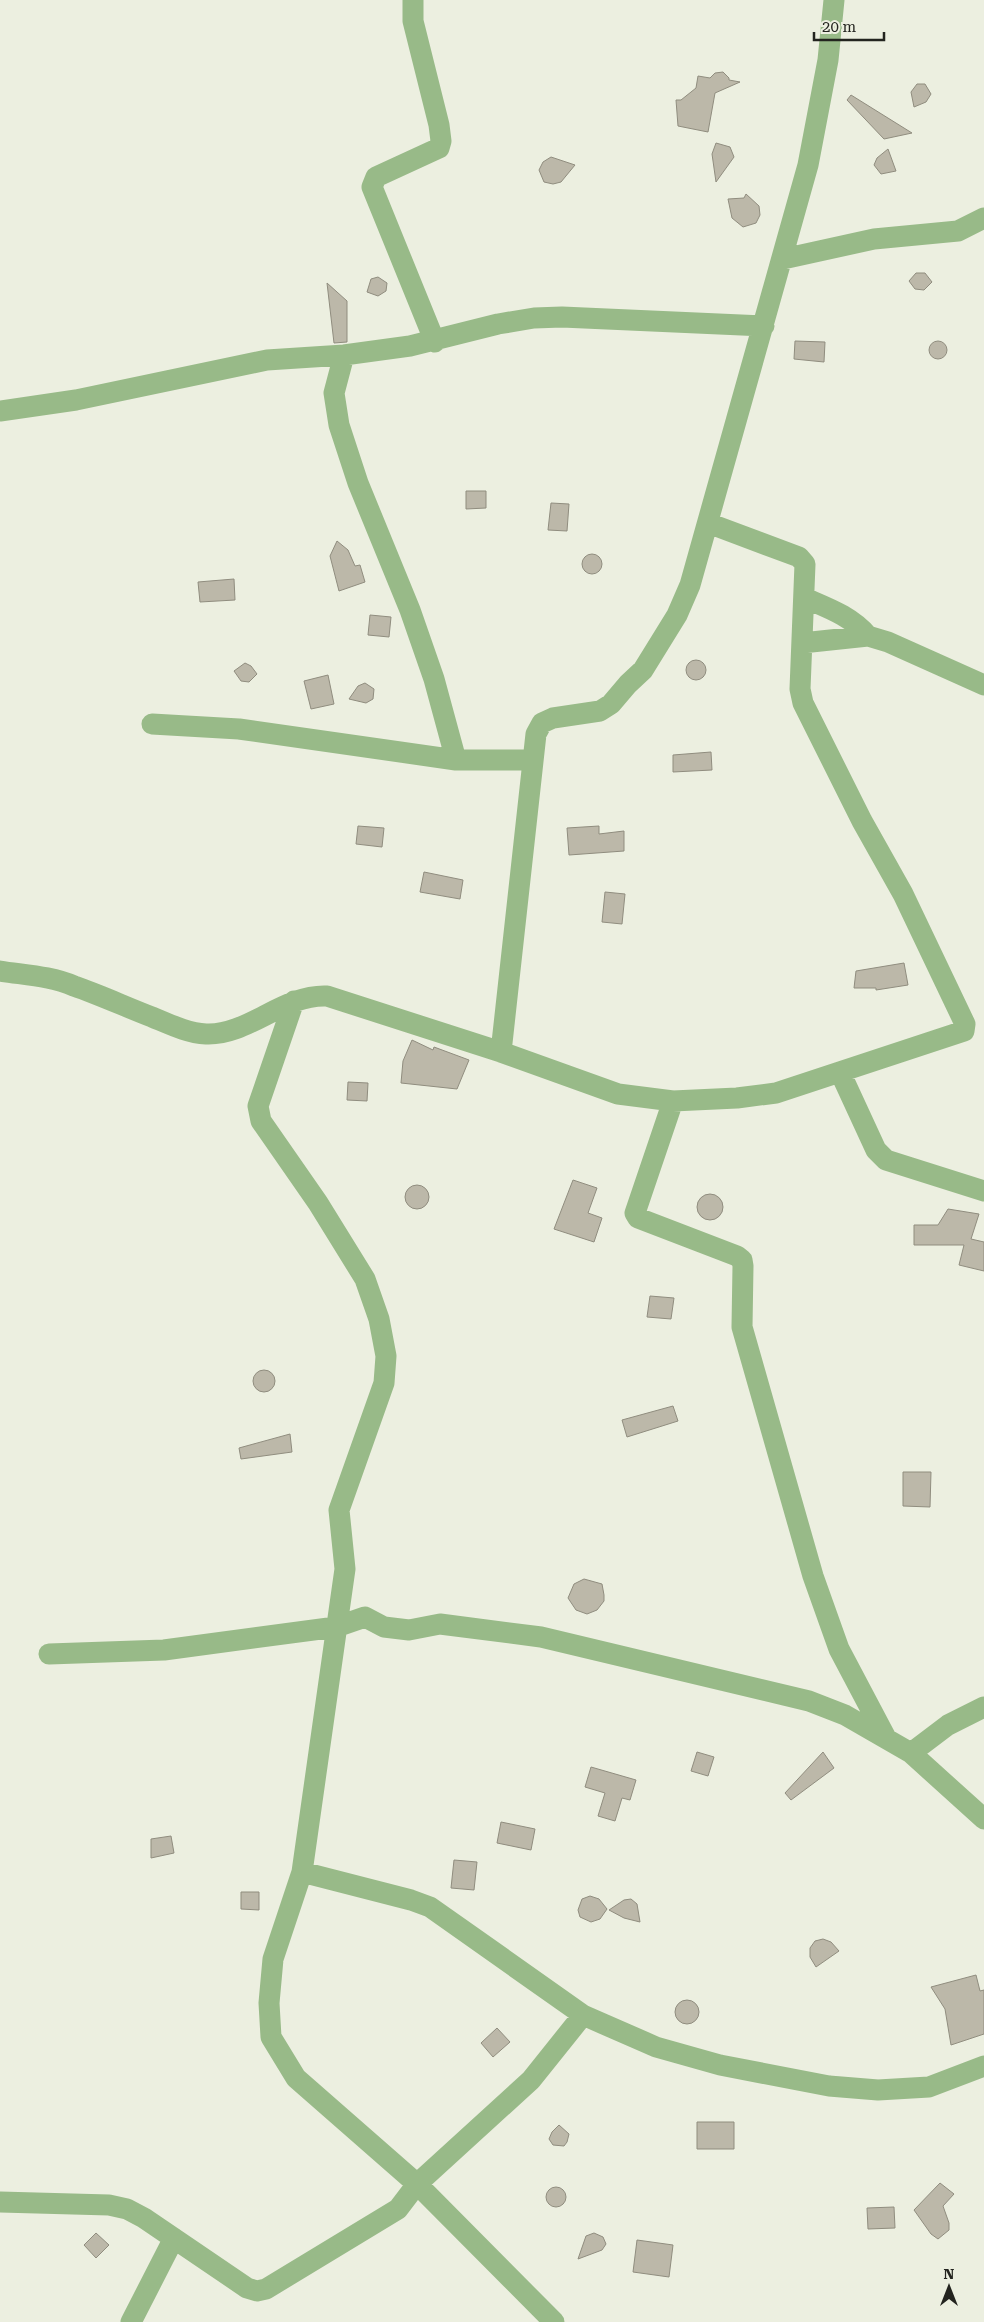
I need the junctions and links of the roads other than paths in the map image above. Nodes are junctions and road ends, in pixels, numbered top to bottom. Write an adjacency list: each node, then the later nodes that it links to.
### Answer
1 (414, 0): 6 (street)
2 (834, 0): 4 (street)
3 (984, 218): 4 (street)
4 (783, 259): 5 (street)
5 (764, 326): 6 (street); 9 (street)
6 (435, 342): 7 (street)
7 (344, 355): 8 (street); 15 (street)
8 (0, 411)
9 (708, 523): 10 (street); 16 (street)
10 (805, 598): 11 (street); 12 (street)
11 (868, 636): 12 (street); 13 (street)
12 (802, 644): 20 (street)
13 (984, 685)
14 (152, 724): 15 (street)
15 (456, 760): 16 (street)
16 (533, 760): 19 (street)
17 (0, 971): 18 (street)
18 (294, 1001): 19 (street); 23 (street)
19 (500, 1052): 21 (street)
20 (840, 1072): 21 (street); 22 (street)
21 (673, 1102): 28 (street)
22 (984, 1191)
23 (345, 1570): 24 (street); 25 (street)
24 (365, 1617): 25 (street); 28 (street)
25 (336, 1627): 26 (street); 31 (street)
26 (49, 1654)
27 (984, 1707): 29 (street)
28 (886, 1738): 29 (street)
29 (911, 1753): 30 (street)
30 (984, 1819)
31 (302, 1872): 32 (street); 34 (street)
32 (583, 2015): 33 (street); 34 (street)
33 (984, 2066)
34 (417, 2184): 36 (street); 38 (street)
35 (0, 2202): 36 (street)
36 (174, 2238): 37 (street)
37 (131, 2322)
38 (554, 2322)

